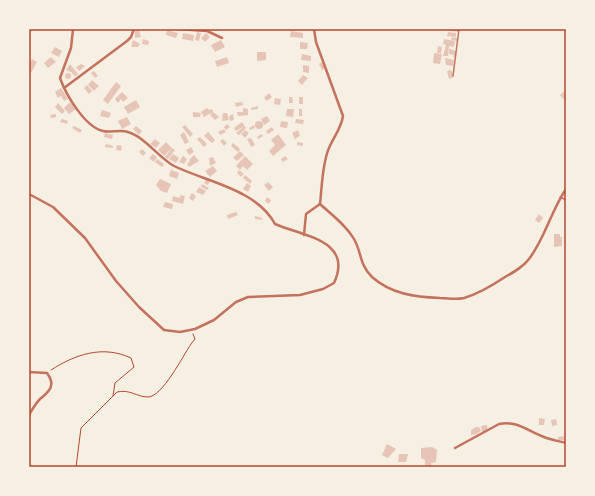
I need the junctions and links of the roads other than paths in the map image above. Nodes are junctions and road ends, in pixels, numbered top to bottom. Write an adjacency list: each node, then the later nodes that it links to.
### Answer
1 (73, 29): 8 (street)
2 (134, 29): 8 (street)
3 (177, 29): 6 (street)
4 (314, 29): 13 (street)
5 (459, 29): 7 (lane)
6 (222, 38)
7 (454, 76)
8 (64, 88): 14 (street)
9 (566, 189): 11 (street)
10 (29, 194): 14 (street)
11 (560, 198): 12 (lane); 13 (street)
12 (566, 200)
13 (320, 204): 14 (street)
14 (304, 235)
15 (29, 372): 16 (street)
16 (29, 415)
17 (566, 443): 18 (street)
18 (455, 448)

